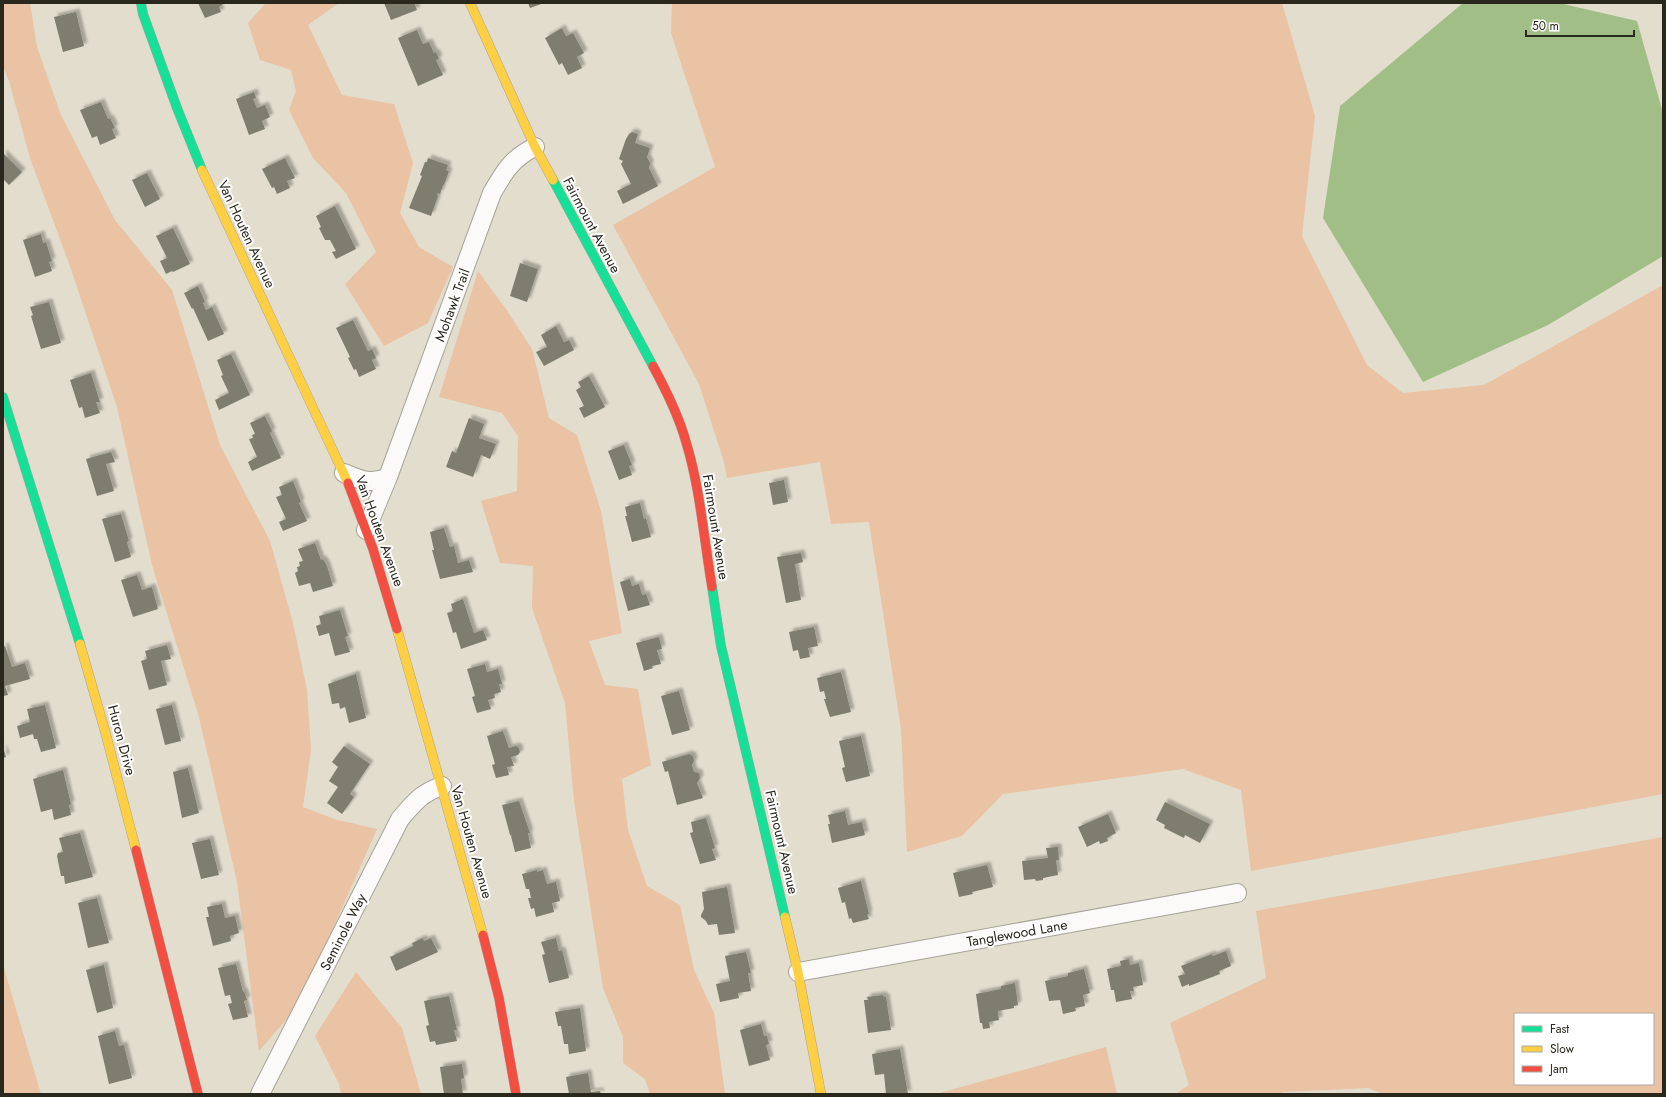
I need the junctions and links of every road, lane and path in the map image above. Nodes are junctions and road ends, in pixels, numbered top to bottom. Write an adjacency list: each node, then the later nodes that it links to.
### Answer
1 (140, 3): 5 (street, Van Houten Avenue)
2 (470, 3): 3 (street, Fairmount Avenue)
3 (535, 147): 6 (street, Mohawk Trail); 10 (street, Fairmount Avenue)
4 (3, 397): 11 (street, Huron Drive)
5 (344, 473): 6 (street); 7 (street, Van Houten Avenue)
6 (388, 477): 7 (street, Mohawk Trail)
7 (366, 530): 8 (street, Van Houten Avenue)
8 (442, 786): 12 (street, Seminole Way); 13 (street, Van Houten Avenue)
9 (1237, 893): 10 (street, Tanglewood Lane)
10 (798, 972): 14 (street, Fairmount Avenue)
11 (198, 1094)
12 (260, 1094)
13 (516, 1094)
14 (821, 1094)

